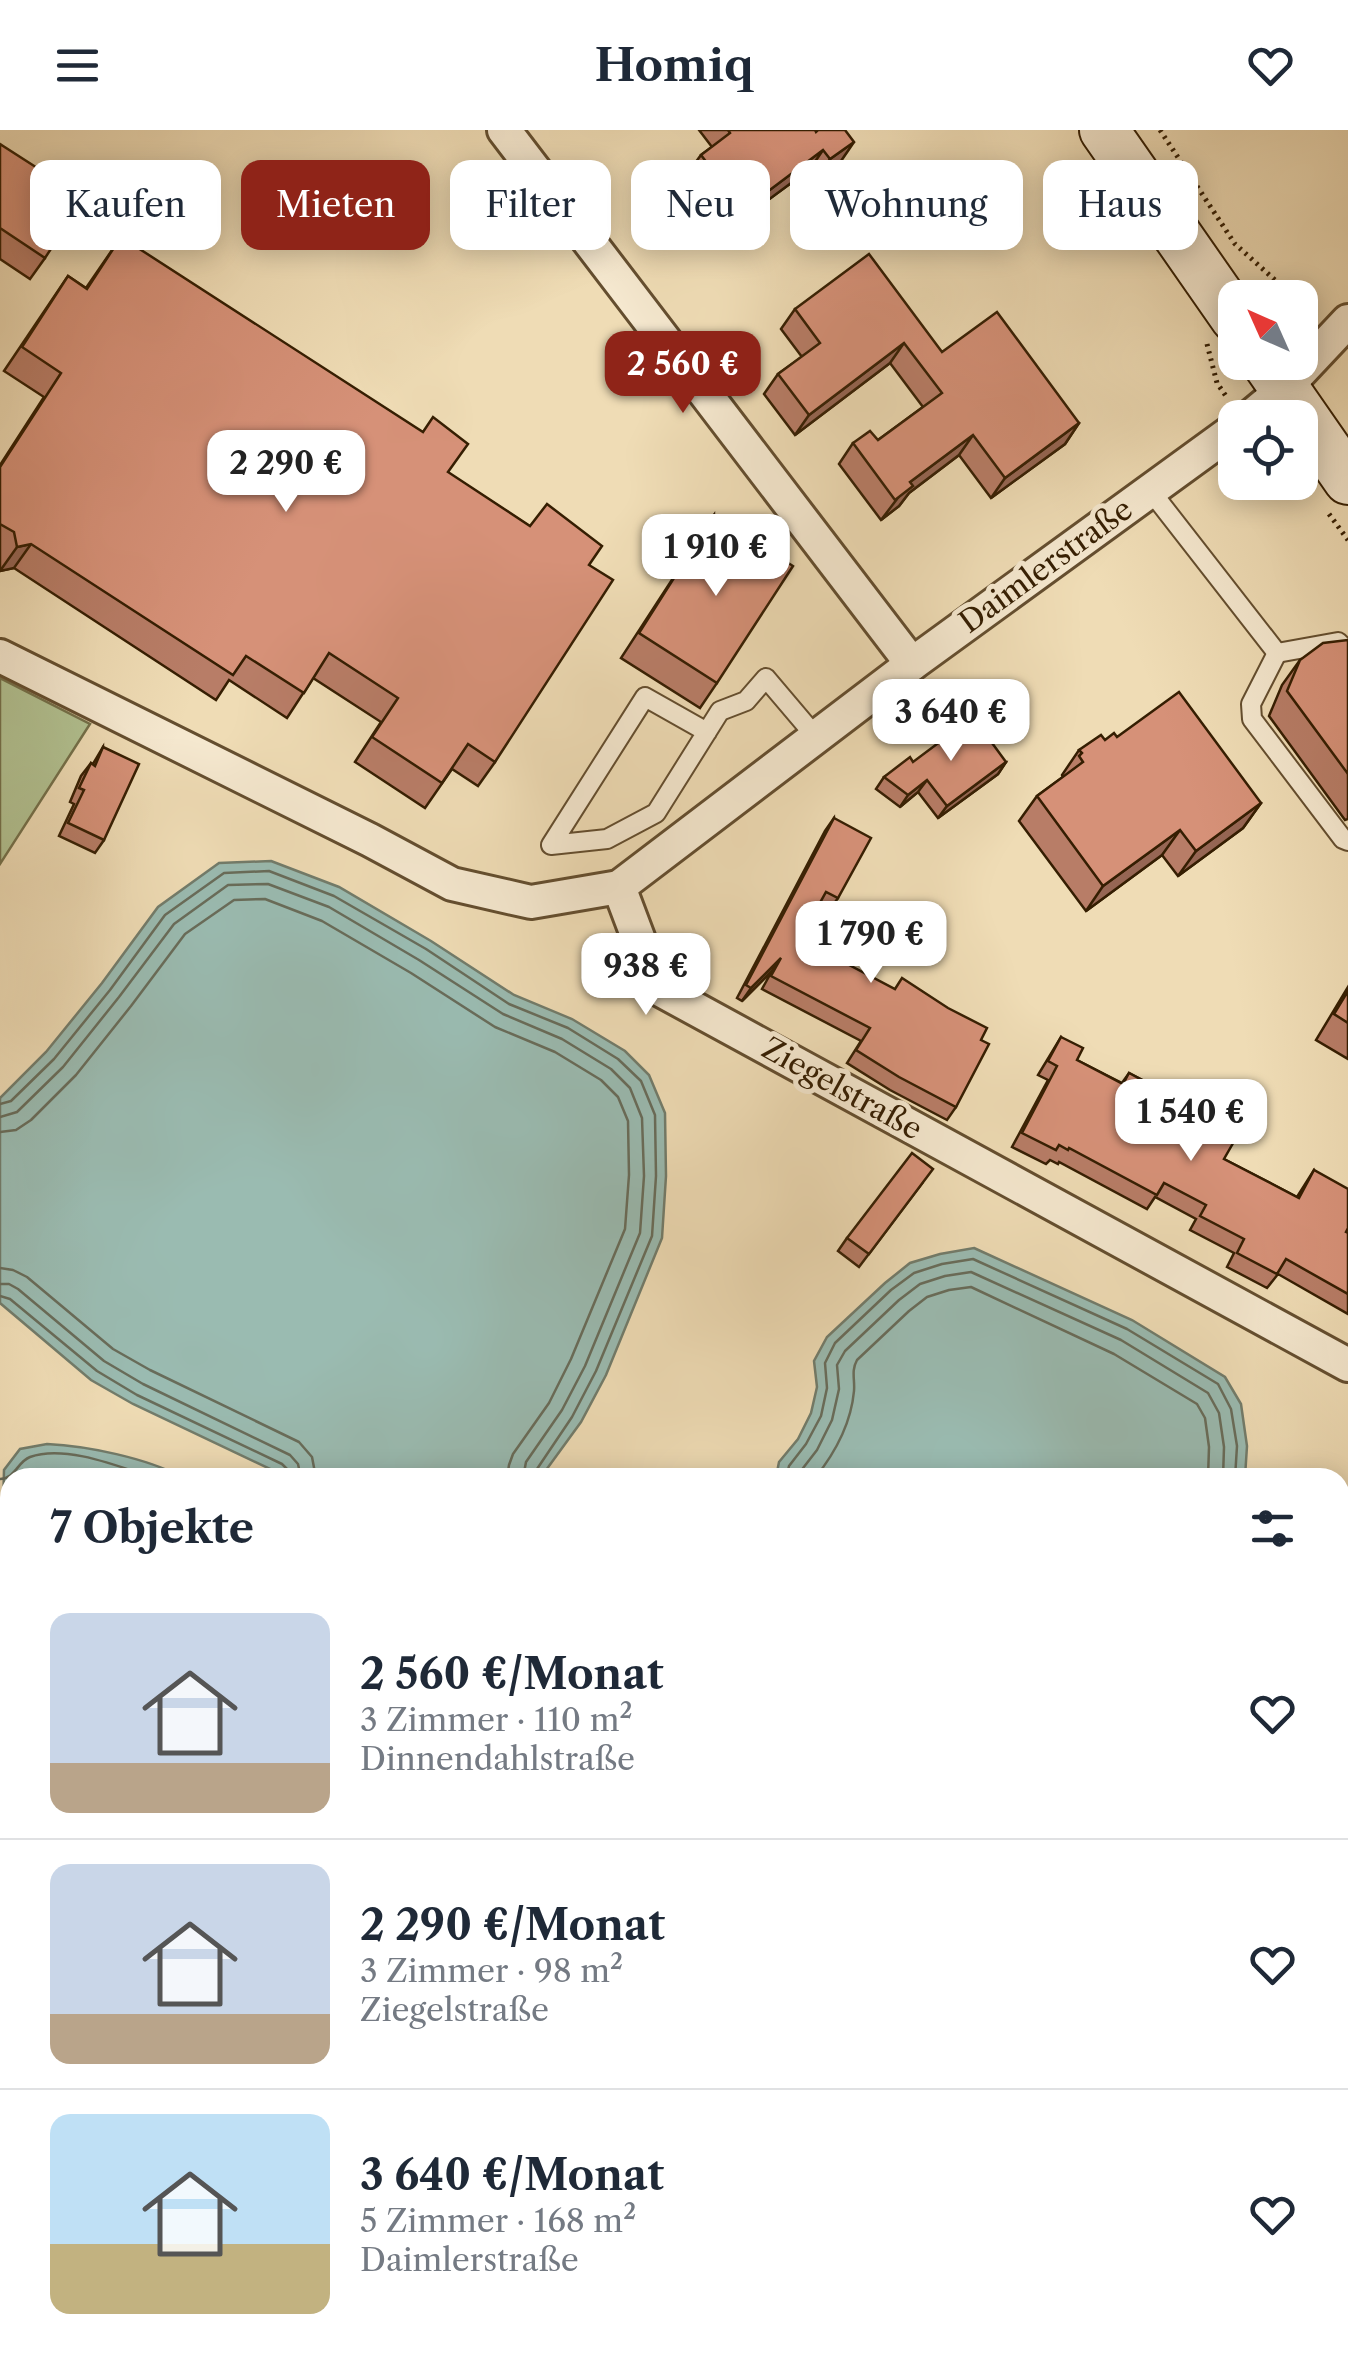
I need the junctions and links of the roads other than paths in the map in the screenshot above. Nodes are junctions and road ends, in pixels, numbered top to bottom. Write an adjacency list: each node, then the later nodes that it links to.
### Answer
1 (504, 130): 12 (street)
2 (1104, 130): 3 (main road)
3 (1218, 294)
4 (1348, 321): 5 (street)
5 (1266, 390): 7 (main road)
6 (1218, 440): 8 (street, Daimlerstraße)
7 (1348, 480)
8 (1150, 490): 10 (lane); 12 (street, Daimlerstraße)
9 (1348, 651): 10 (lane)
10 (1277, 653): 15 (lane)
11 (0, 656): 16 (street)
12 (912, 664): 14 (street, Daimlerstraße)
13 (707, 732): 13 (lane); 14 (lane)
14 (816, 736): 16 (street, Daimlerstraße)
15 (1348, 841)
16 (619, 886): 17 (street, Ziegelstraße)
17 (1348, 1365)

